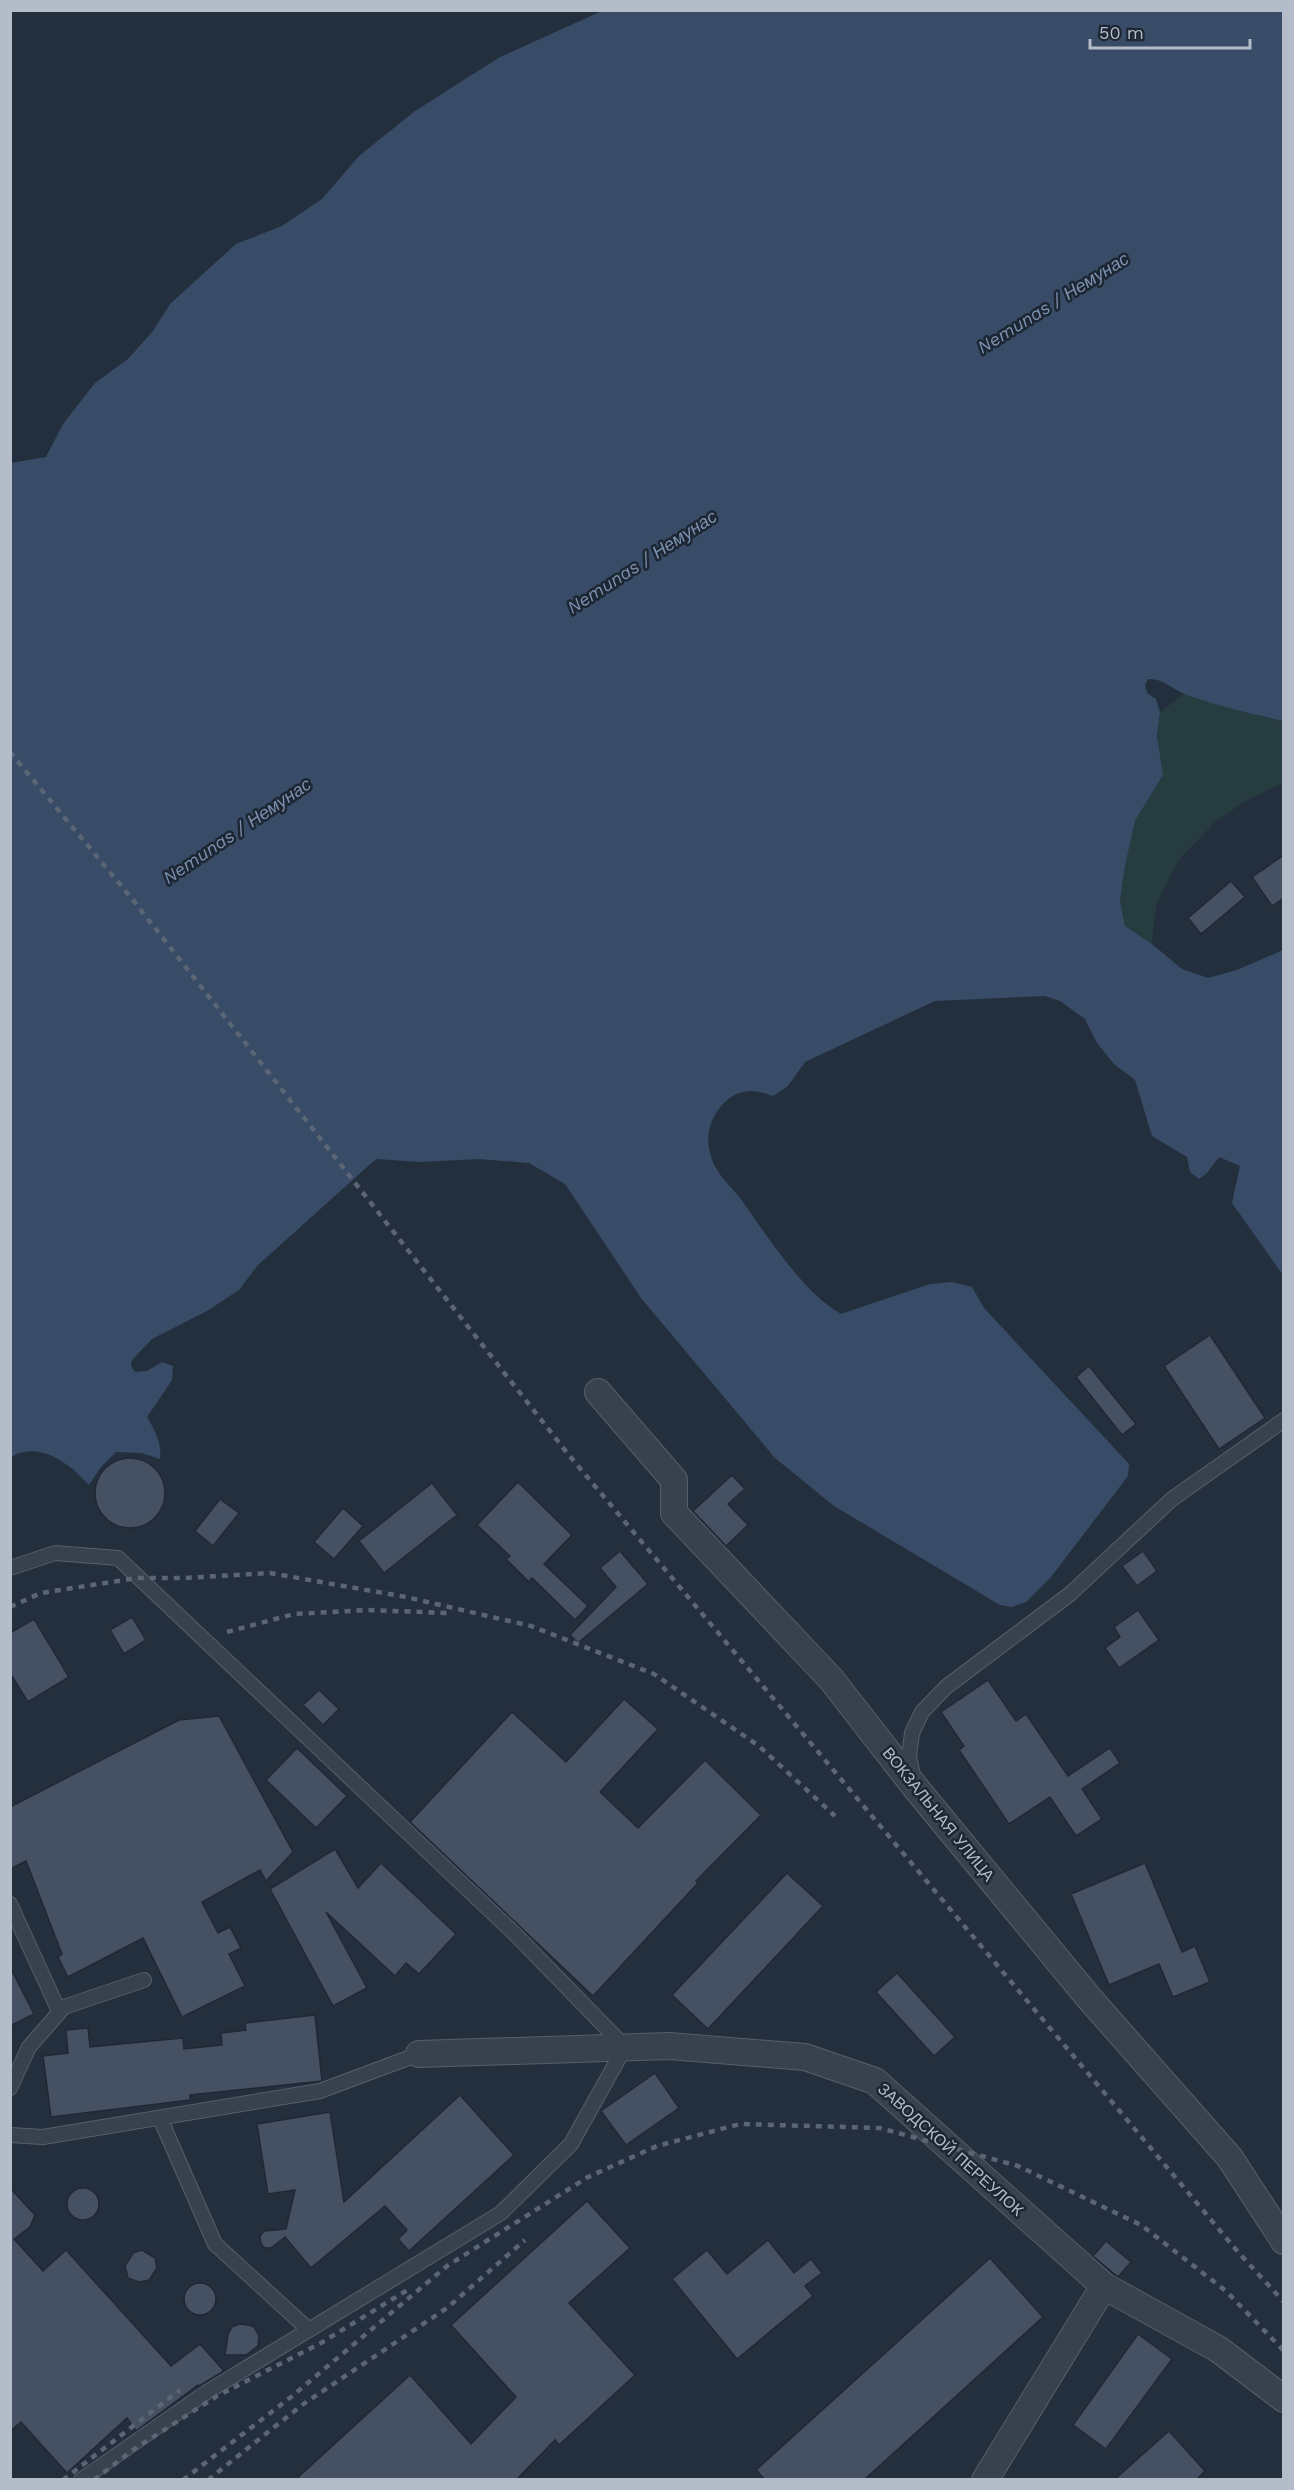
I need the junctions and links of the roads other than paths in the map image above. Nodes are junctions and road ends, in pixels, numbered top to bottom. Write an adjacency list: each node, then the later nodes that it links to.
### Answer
1 (598, 1392): 4 (street, ВОКЗАЛЬНАЯ УЛИЦА)
2 (1284, 1420): 4 (lane)
3 (10, 1568): 8 (lane)
4 (915, 1786): 13 (street, ВОКЗАЛЬНАЯ УЛИЦА)
5 (10, 1904): 7 (lane)
6 (144, 1980): 7 (lane)
7 (59, 2012): 10 (lane)
8 (625, 2047): 9 (street, ЗАВОДСКОЙ ПЕРЕУЛОК); 14 (street, ЗАВОДСКОЙ ПЕРЕУЛОК); 15 (lane)
9 (418, 2054): 11 (lane)
10 (10, 2088)
11 (160, 2118): 12 (lane); 15 (lane)
12 (10, 2135)
13 (1284, 2241)
14 (1104, 2286): 16 (street, ЗАВОДСКОЙ ПЕРЕУЛОК); 18 (street)
15 (309, 2330): 17 (lane)
16 (1284, 2399)
17 (81, 2480)
18 (985, 2480)

